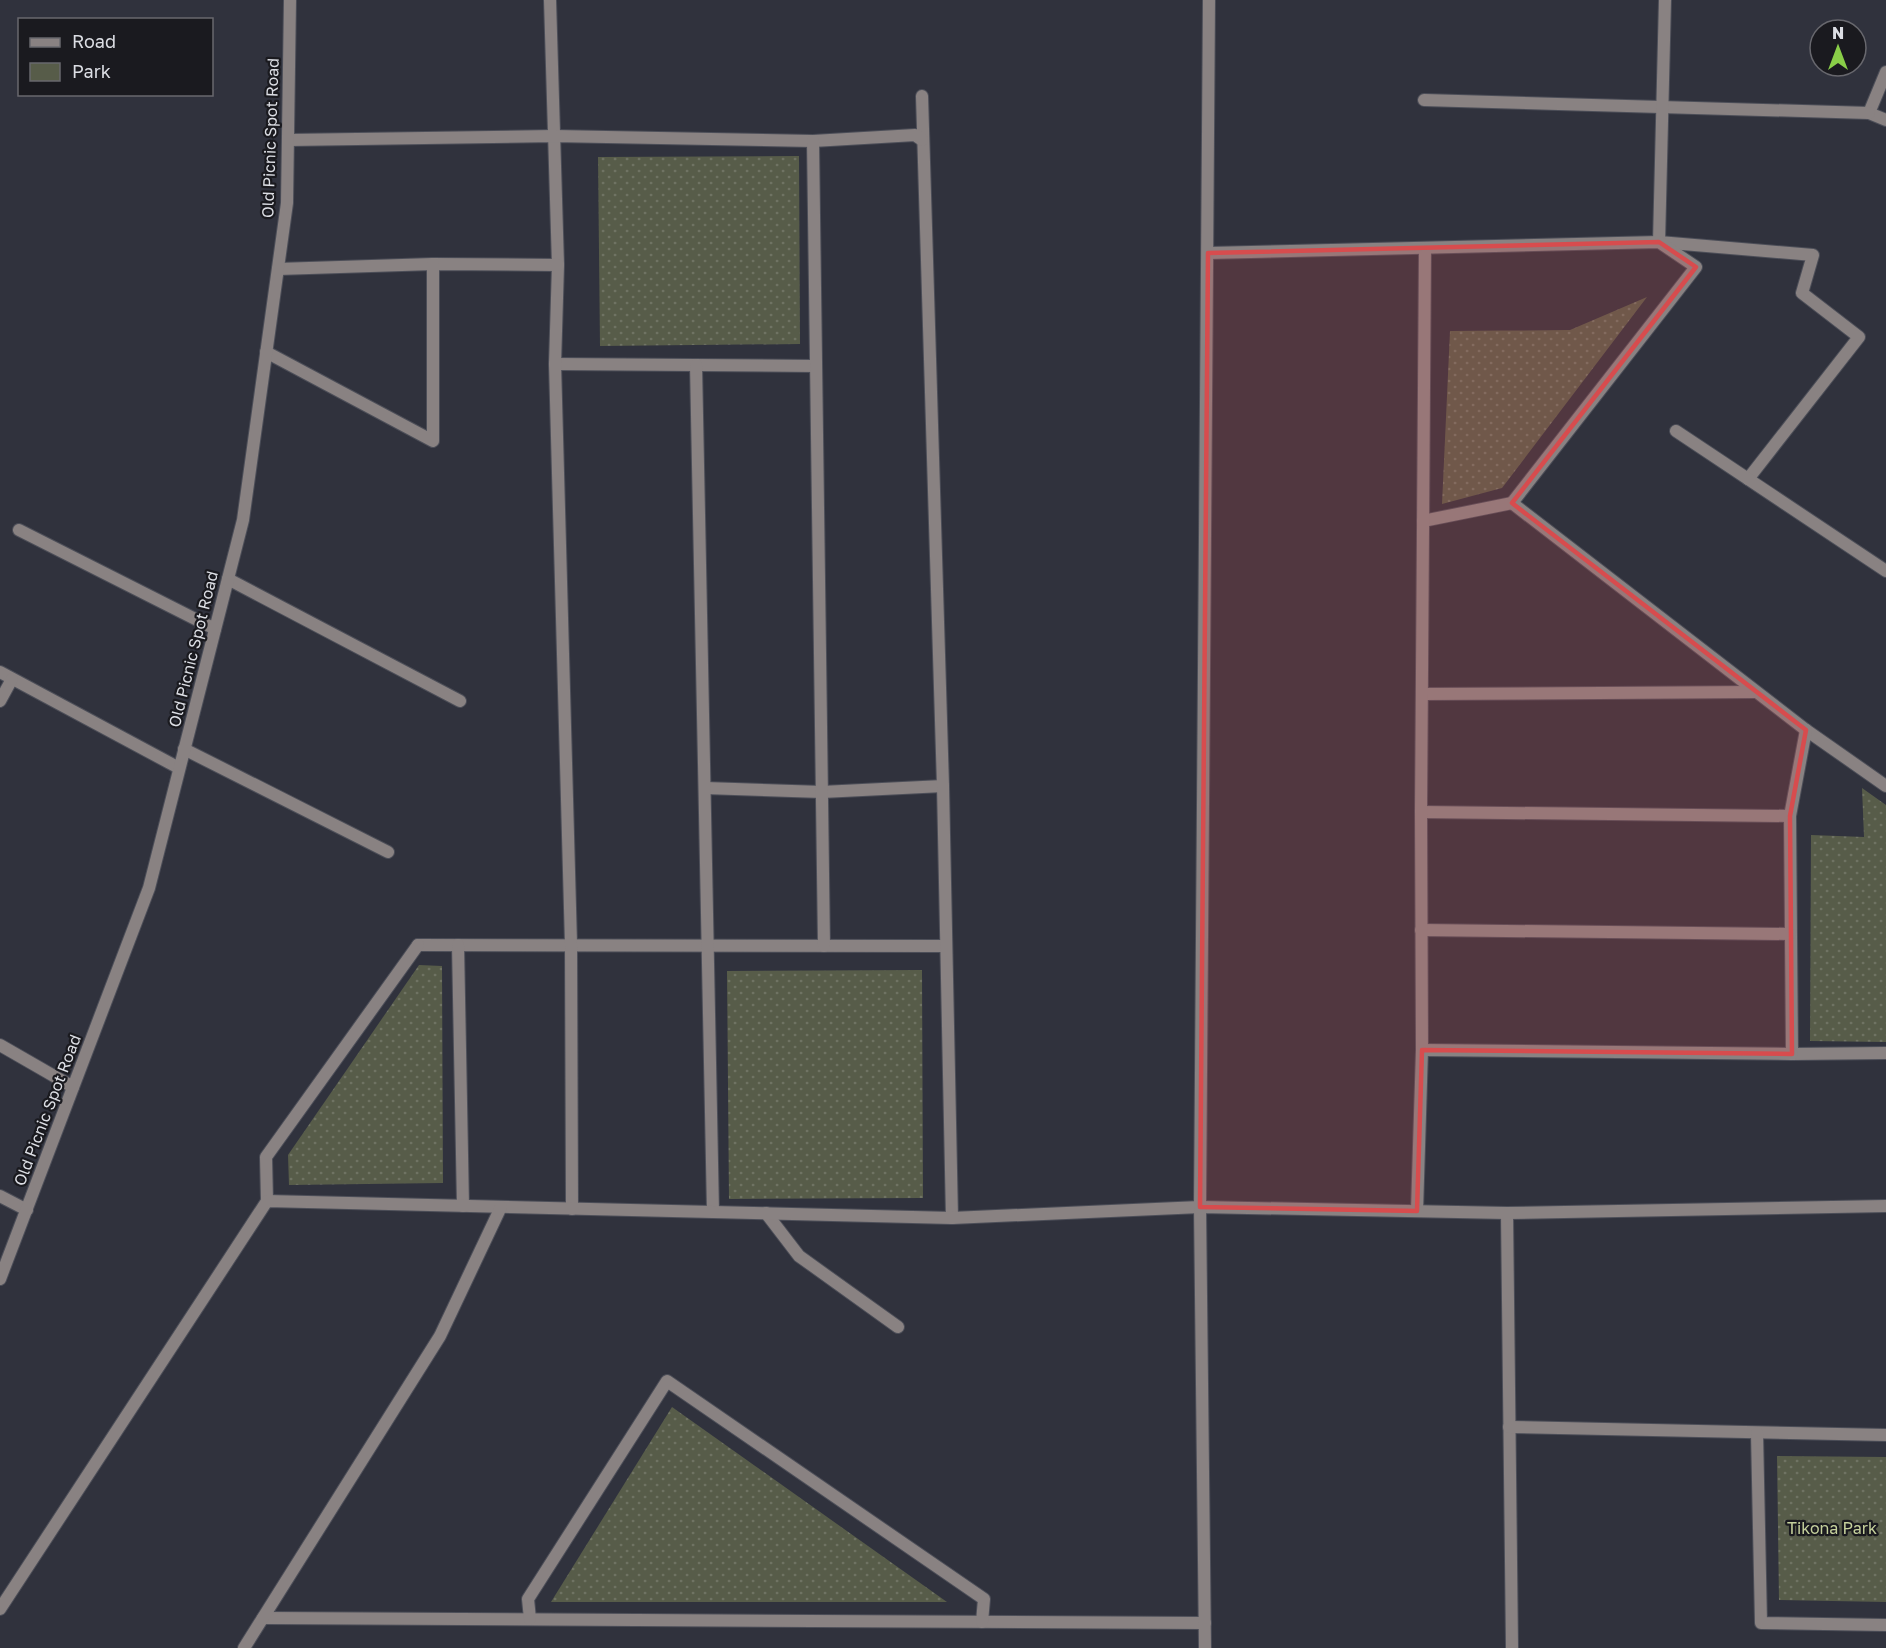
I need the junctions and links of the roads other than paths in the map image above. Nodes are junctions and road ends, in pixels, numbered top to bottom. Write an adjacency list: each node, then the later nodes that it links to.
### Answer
1 (290, 0): 12 (street, Old Picnic Spot Road)
2 (550, 0): 11 (street)
3 (1209, 0): 17 (street)
4 (1665, 0): 8 (street)
5 (1886, 72): 9 (street)
6 (922, 96): 13 (street)
7 (1424, 100): 8 (street)
8 (1662, 107): 9 (street); 15 (street)
9 (1869, 112): 10 (street)
10 (1886, 120)
11 (554, 136): 12 (street); 14 (street); 19 (street)
12 (288, 140): 20 (street, Old Picnic Spot Road)
13 (922, 140): 14 (street); 42 (street)
14 (813, 141): 24 (street)
15 (1659, 242): 16 (street); 26 (street); 27 (street)
16 (1425, 248): 17 (street); 28 (street)
17 (1208, 253): 66 (street)
18 (433, 264): 19 (street); 20 (street); 21 (street)
19 (558, 265): 22 (street)
20 (278, 269): 21 (street, Old Picnic Spot Road)
21 (266, 352): 31 (street, Old Picnic Spot Road)
22 (555, 364): 23 (street); 51 (street)
23 (696, 365): 24 (street); 44 (street)
24 (816, 366): 45 (street)
25 (1676, 431): 26 (street)
26 (1748, 479): 30 (street)
27 (1512, 503): 28 (street); 35 (street)
28 (1423, 521): 36 (street)
29 (19, 530): 32 (street)
30 (1886, 571)
31 (228, 579): 32 (street, Old Picnic Spot Road); 38 (street)
32 (215, 628): 40 (street, Old Picnic Spot Road)
33 (0, 672): 34 (street)
34 (12, 679): 37 (street); 41 (street)
35 (1755, 692): 36 (street); 39 (street)
36 (1422, 694): 46 (street)
37 (0, 701)
38 (460, 701)
39 (1806, 730): 43 (street); 47 (street)
40 (184, 749): 41 (street, Old Picnic Spot Road); 48 (street)
41 (179, 768): 60 (street, Old Picnic Spot Road)
42 (943, 786): 45 (street); 55 (street)
43 (1886, 786)
44 (705, 788): 45 (street); 53 (street)
45 (822, 792): 54 (street)
46 (1421, 812): 47 (street); 49 (street)
47 (1790, 816): 50 (street)
48 (388, 852)
49 (1421, 930): 50 (street); 57 (street)
50 (1790, 934): 59 (street)
51 (571, 944): 52 (street); 53 (street); 67 (street)
52 (458, 945): 62 (street); 63 (street)
53 (708, 946): 54 (street); 70 (street)
54 (824, 946): 55 (street)
55 (946, 946): 73 (street)
56 (0, 1045): 60 (street)
57 (1422, 1050): 59 (street); 69 (street)
58 (1886, 1053): 59 (street)
59 (1792, 1054)
60 (73, 1087): 68 (street, Old Picnic Spot Road)
61 (0, 1196): 68 (street)
62 (267, 1201): 63 (street); 79 (street)
63 (463, 1206): 65 (street)
64 (1886, 1206): 72 (street)
65 (501, 1207): 67 (street); 80 (street)
66 (1200, 1207): 69 (street); 73 (street); 83 (street)
67 (572, 1209): 70 (street)
68 (27, 1210): 74 (street, Old Picnic Spot Road)
69 (1417, 1211): 72 (street)
70 (713, 1212): 71 (street)
71 (766, 1213): 73 (street); 75 (street)
72 (1507, 1213): 76 (street)
73 (952, 1218)
74 (0, 1279)
75 (898, 1327)
76 (1509, 1427): 77 (street); 87 (street)
77 (1757, 1433): 78 (street); 84 (street)
78 (1886, 1435)
79 (0, 1609)
80 (263, 1618): 81 (street); 85 (street)
81 (530, 1619): 82 (street); 82 (street)
82 (982, 1622): 83 (street)
83 (1205, 1623): 86 (street)
84 (1886, 1625)
85 (244, 1648)
86 (1205, 1648)
87 (1512, 1648)

